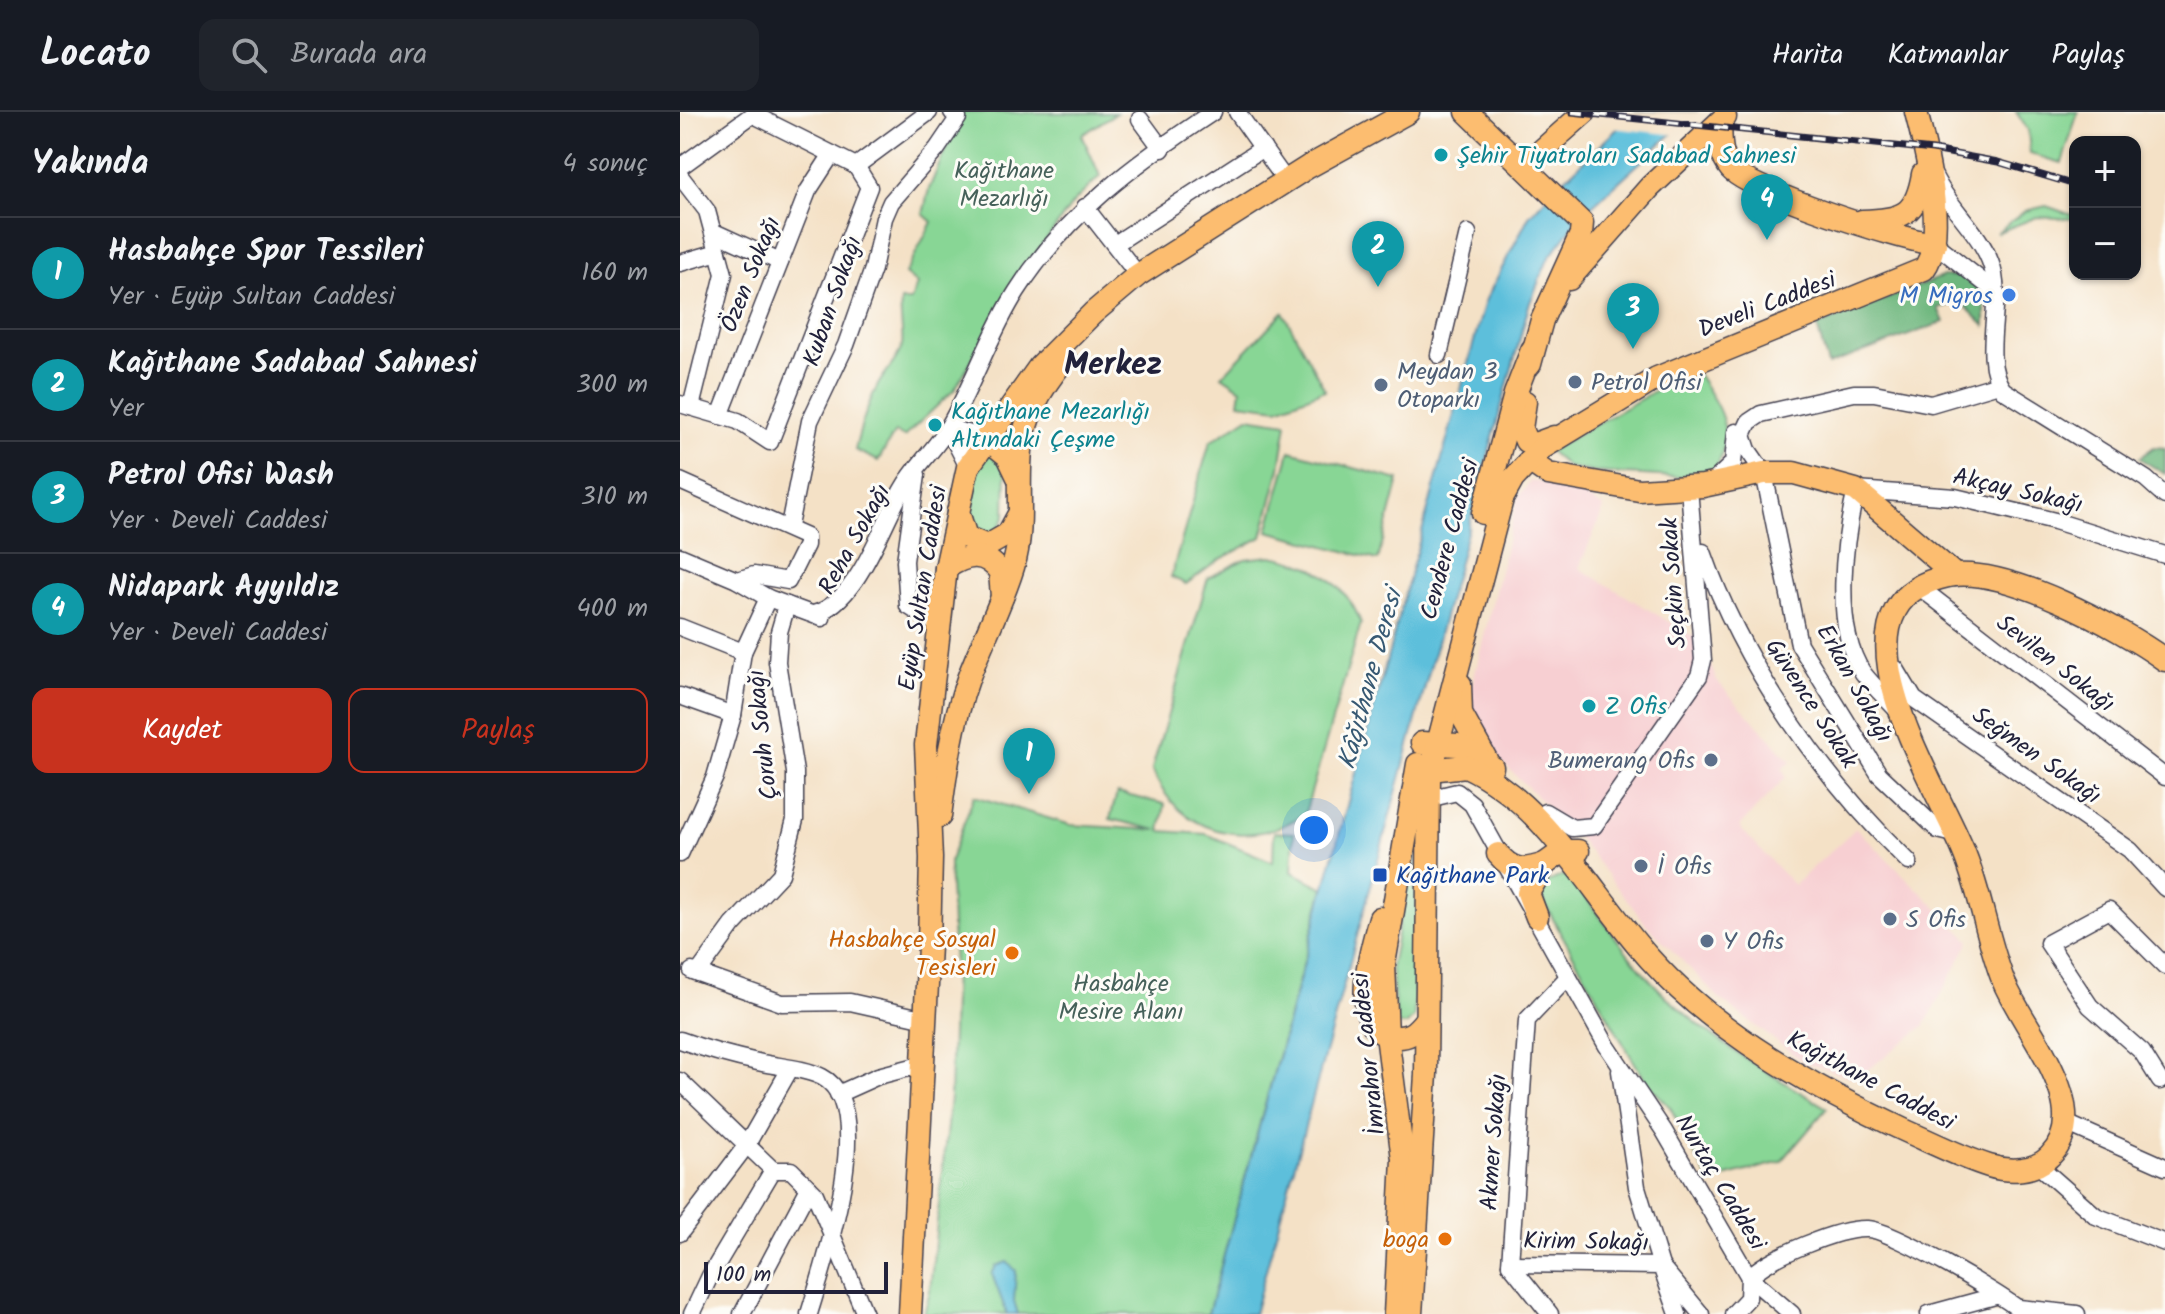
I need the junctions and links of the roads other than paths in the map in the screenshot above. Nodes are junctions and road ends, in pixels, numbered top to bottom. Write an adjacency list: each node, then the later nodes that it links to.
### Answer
1 (929, 112): 21 (street)
2 (952, 112): 62 (street, Kuban Sokağı)
3 (1213, 112): 17 (street, Reha Sokağı)
4 (1237, 112): 16 (street)
5 (1251, 112): 25 (street)
6 (1408, 112): 18 (main road, Eyüp Sultan Caddesi)
7 (1427, 112): 18 (main road, Eyüp Sultan Caddesi)
8 (1467, 112): 23 (main road)
9 (1480, 112): 23 (main road)
10 (1585, 112): 23 (main road)
11 (1907, 112): 15 (main road)
12 (755, 113): 19 (street); 22 (street)
13 (1725, 117): 26 (main road); 29 (main road)
14 (1140, 119): 17 (street)
15 (1918, 122): 20 (main road)
16 (1263, 148): 25 (street); 32 (street)
17 (1162, 149): 27 (street, Reha Sokağı)
18 (1353, 149): 25 (main road, Eyüp Sultan Caddesi); 55 (main road, Eyüp Sultan Caddesi)
19 (832, 154): 21 (street); 36 (street, Özen Sokağı)
20 (1928, 164): 29 (main road); 33 (street); 34 (main road)
21 (856, 166): 45 (street)
22 (680, 167)
23 (1539, 174): 28 (main road)
24 (680, 176): 30 (street)
25 (1284, 178): 38 (main road, Eyüp Sultan Caddesi)
26 (1650, 187): 28 (main road); 40 (main road)
27 (1085, 207): 32 (street); 46 (street, Reha Sokağı)
28 (1586, 219): 40 (main road)
29 (1849, 221): 34 (main road)
30 (714, 232): 35 (street); 36 (street)
31 (1468, 233): 42 (street)
32 (1115, 244): 38 (street)
33 (1984, 245): 34 (street); 39 (street)
34 (1942, 251): 39 (street); 47 (main road, Develi Caddesi)
35 (718, 252): 37 (street); 44 (street)
36 (780, 262): 45 (street, Özen Sokağı)
37 (680, 263)
38 (1138, 275): 48 (main road, Eyüp Sultan Caddesi)
39 (1996, 292): 43 (street)
40 (1549, 306): 41 (main road, Cendere Caddesi)
41 (1532, 350): 47 (main road); 82 (main road, Cendere Caddesi)
42 (1439, 355)
43 (1997, 380): 52 (street, Erkan Sokağı); 53 (street); 56 (street)
44 (686, 406): 45 (street)
45 (720, 416)
46 (948, 428): 48 (street); 50 (street); 51 (street, Reha Sokağı)
47 (1566, 432): 49 (main road, Cendere Caddesi)
48 (986, 438): 50 (main road, Eyüp Sultan Caddesi); 55 (main road)
49 (1529, 461): 56 (main road); 75 (main road, Cendere Caddesi)
50 (968, 467): 60 (main road, Eyüp Sultan Caddesi)
51 (916, 473): 72 (street, Reha Sokağı); 73 (street)
52 (1764, 473): 56 (main road); 58 (main road); 88 (street, Erkan Sokağı)
53 (2146, 479): 57 (street); 59 (street)
54 (680, 481): 62 (street)
55 (1021, 485): 61 (main road, Eyüp Sultan Caddesi)
56 (1698, 486): 63 (street, Seçkin Sokak); 87 (street, Seçkin Sokak)
57 (2165, 486)
58 (1856, 490): 64 (street, Akçay Sokağı); 67 (main road); 80 (street)
59 (2165, 496)
60 (958, 511): 61 (main road); 66 (main road, Eyüp Sultan Caddesi)
61 (1020, 512): 71 (main road, Eyüp Sultan Caddesi)
62 (789, 526): 68 (street)
63 (1703, 552): 90 (street, Seçkin Sokak); 93 (street, Güvence Sokak)
64 (2165, 555)
65 (680, 556): 68 (street)
66 (946, 568): 71 (main road); 73 (main road, Eyüp Sultan Caddesi)
67 (1955, 575): 69 (main road); 78 (main road)
68 (737, 580): 70 (street)
69 (1918, 586): 77 (main road); 85 (street, Sevilen Sokağı)
70 (768, 598): 72 (street); 76 (street)
71 (1003, 602): 92 (main road, Eyüp Sultan Caddesi)
72 (787, 605): 99 (street, Çoruh Sokağı)
73 (940, 626): 92 (main road, Eyüp Sultan Caddesi)
74 (680, 627): 76 (street)
75 (1462, 650): 82 (main road, Cendere Caddesi); 84 (main road)
76 (743, 652): 81 (street)
77 (1888, 657): 80 (main road); 95 (street, Seğmen Sokağı)
78 (2165, 660)
79 (680, 696): 81 (street)
80 (1899, 712): 88 (main road)
81 (733, 715): 89 (street)
82 (1429, 743): 83 (main road, Cendere Caddesi); 84 (main road, Kağıthane Caddesi); 101 (main road)
83 (1430, 770): 86 (main road, İmrahor Caddesi); 90 (main road, Kağıthane Caddesi)
84 (1498, 771): 87 (main road, Kağıthane Caddesi)
85 (2165, 777)
86 (1428, 799): 91 (street, Nurtaç Caddesi); 100 (main road, İmrahor Caddesi)
87 (1545, 812): 90 (main road, Kağıthane Caddesi)
88 (1954, 834): 112 (main road)
89 (682, 845)
90 (1572, 851): 94 (main road); 115 (main road, Kağıthane Caddesi)
91 (1498, 854): 94 (main road); 96 (street, Nurtaç Caddesi)
92 (931, 858): 99 (main road, Eyüp Sultan Caddesi)
93 (1909, 862)
94 (1545, 864): 96 (main road)
95 (2165, 888)
96 (1537, 917): 98 (street, Nurtaç Caddesi)
97 (2165, 966): 109 (street)
98 (1568, 977): 104 (street, Nurtaç Caddesi); 122 (street, Akmer Sokağı)
99 (926, 1019): 103 (main road, Eyüp Sultan Caddesi)
100 (1426, 1019): 101 (main road); 107 (main road, İmrahor Caddesi)
101 (1387, 1035): 105 (main road, İmrahor Caddesi)
102 (680, 1040): 106 (street)
103 (924, 1064): 110 (street); 131 (main road, Eyüp Sultan Caddesi)
104 (1619, 1066): 111 (street, Nurtaç Caddesi); 113 (street)
105 (1392, 1067): 107 (main road); 132 (main road, İmrahor Caddesi)
106 (790, 1069): 110 (street); 114 (street)
107 (1426, 1074): 133 (main road, İmrahor Caddesi)
108 (680, 1081): 114 (street)
109 (2163, 1084)
110 (838, 1094): 120 (street)
111 (1653, 1116): 113 (street); 124 (street, Nurtaç Caddesi)
112 (2059, 1121): 115 (main road); 116 (street)
113 (1630, 1140): 123 (street)
114 (746, 1146): 117 (street); 119 (street)
115 (2034, 1160): 121 (street)
116 (2165, 1167)
117 (773, 1170): 118 (street); 127 (street)
118 (809, 1188): 120 (street); 128 (street)
119 (680, 1233)
120 (833, 1234): 129 (street); 130 (street)
121 (2165, 1243)
122 (1510, 1264): 123 (street, Kirim Sokağı); 134 (street)
123 (1661, 1266): 135 (street); 136 (street)
124 (1749, 1277): 125 (street); 137 (street); 138 (street, Nurtaç Caddesi)
125 (1995, 1296): 126 (street); 139 (street)
126 (2022, 1311): 140 (street)
127 (692, 1314)
128 (742, 1314)
129 (809, 1314)
130 (865, 1314)
131 (910, 1314)
132 (1395, 1314)
133 (1411, 1314)
134 (1550, 1314)
135 (1678, 1314)
136 (1701, 1314)
137 (1733, 1314)
138 (1792, 1314)
139 (1929, 1314)
140 (2077, 1314)

